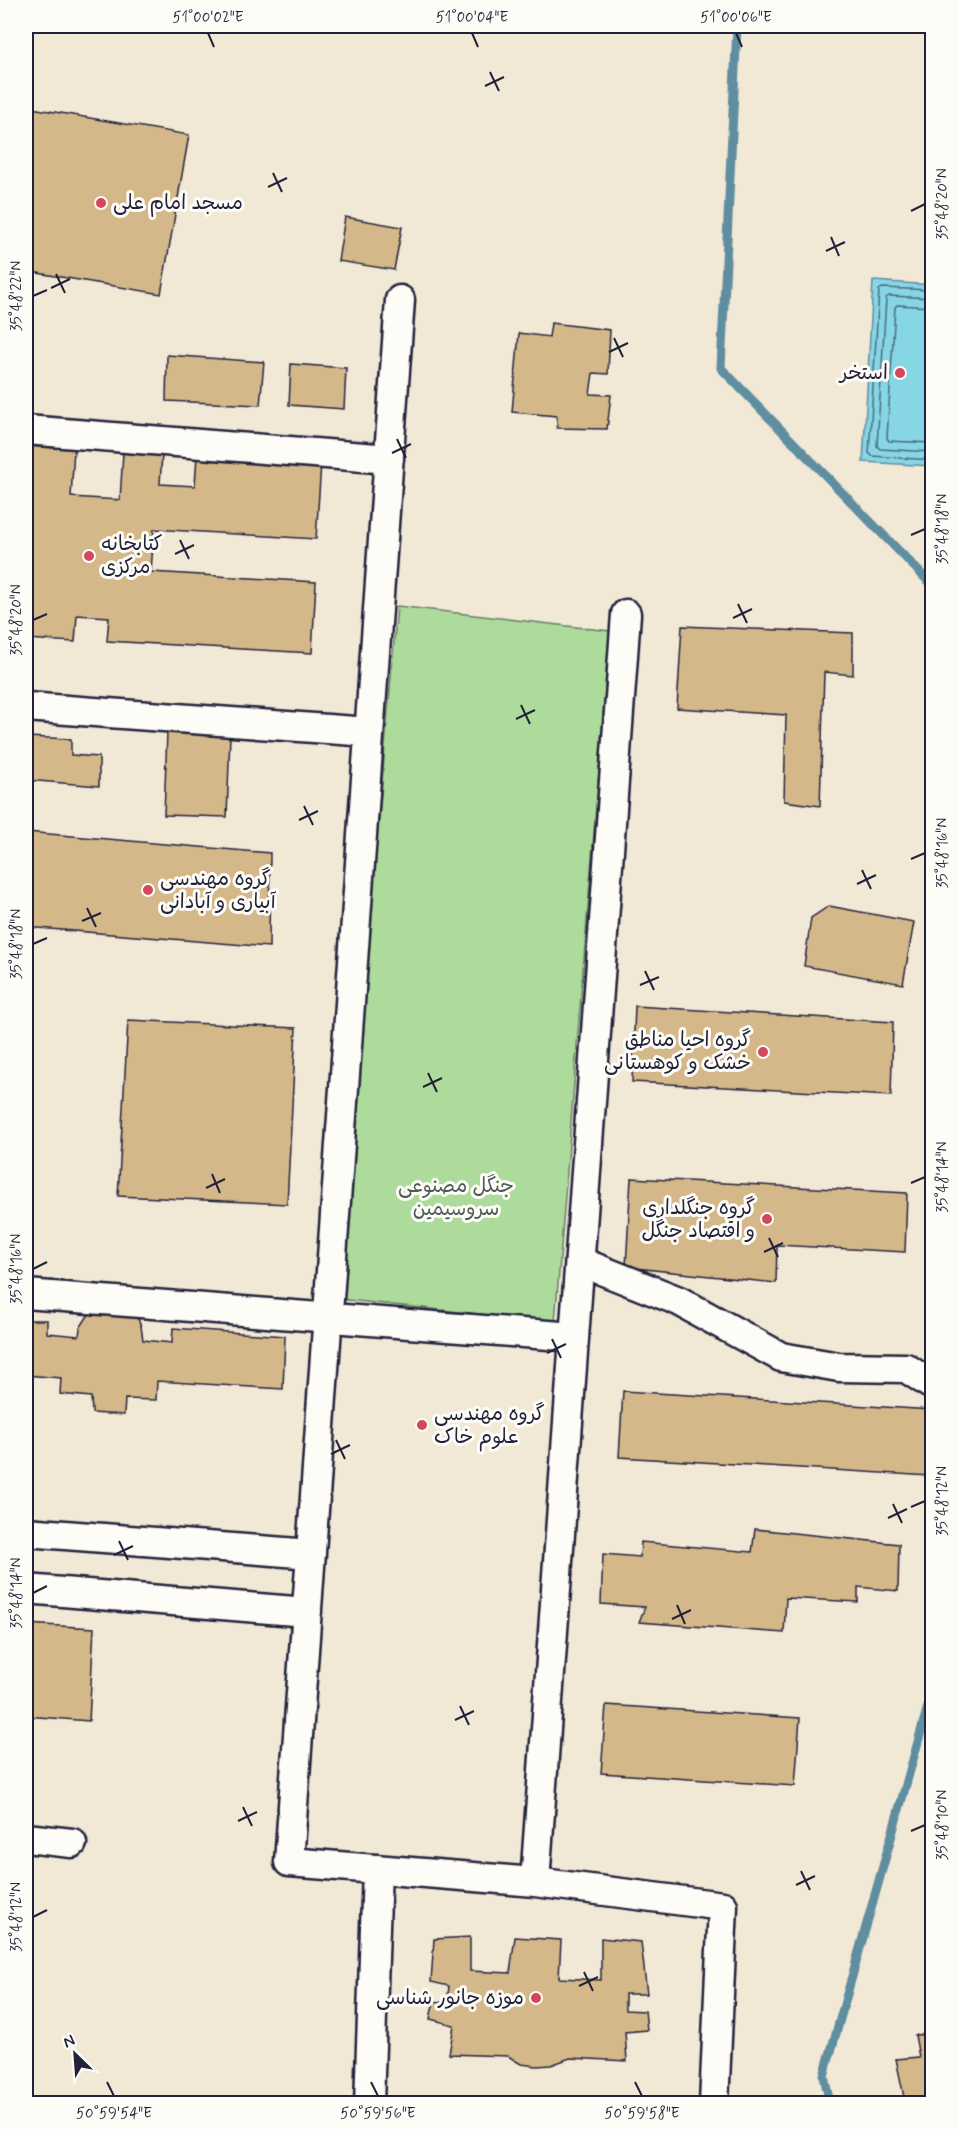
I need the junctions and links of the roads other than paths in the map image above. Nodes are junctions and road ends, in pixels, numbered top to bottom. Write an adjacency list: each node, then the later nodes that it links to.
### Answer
1 (399, 300): 3 (street)
2 (26, 430): 3 (street)
3 (389, 459): 6 (street)
4 (626, 614): 7 (street)
5 (26, 707): 6 (street)
6 (369, 732): 9 (street)
7 (581, 1262): 10 (street); 11 (street)
8 (26, 1294): 9 (street)
9 (327, 1319): 10 (street); 13 (street)
10 (574, 1337): 19 (street)
11 (933, 1385)
12 (26, 1532): 13 (street)
13 (311, 1554): 15 (street)
14 (26, 1589): 15 (street)
15 (307, 1612): 18 (street)
16 (26, 1838): 17 (street)
17 (72, 1842)
18 (377, 1869): 19 (street); 20 (street)
19 (535, 1882): 21 (street)
20 (369, 2103)
21 (714, 2103)

